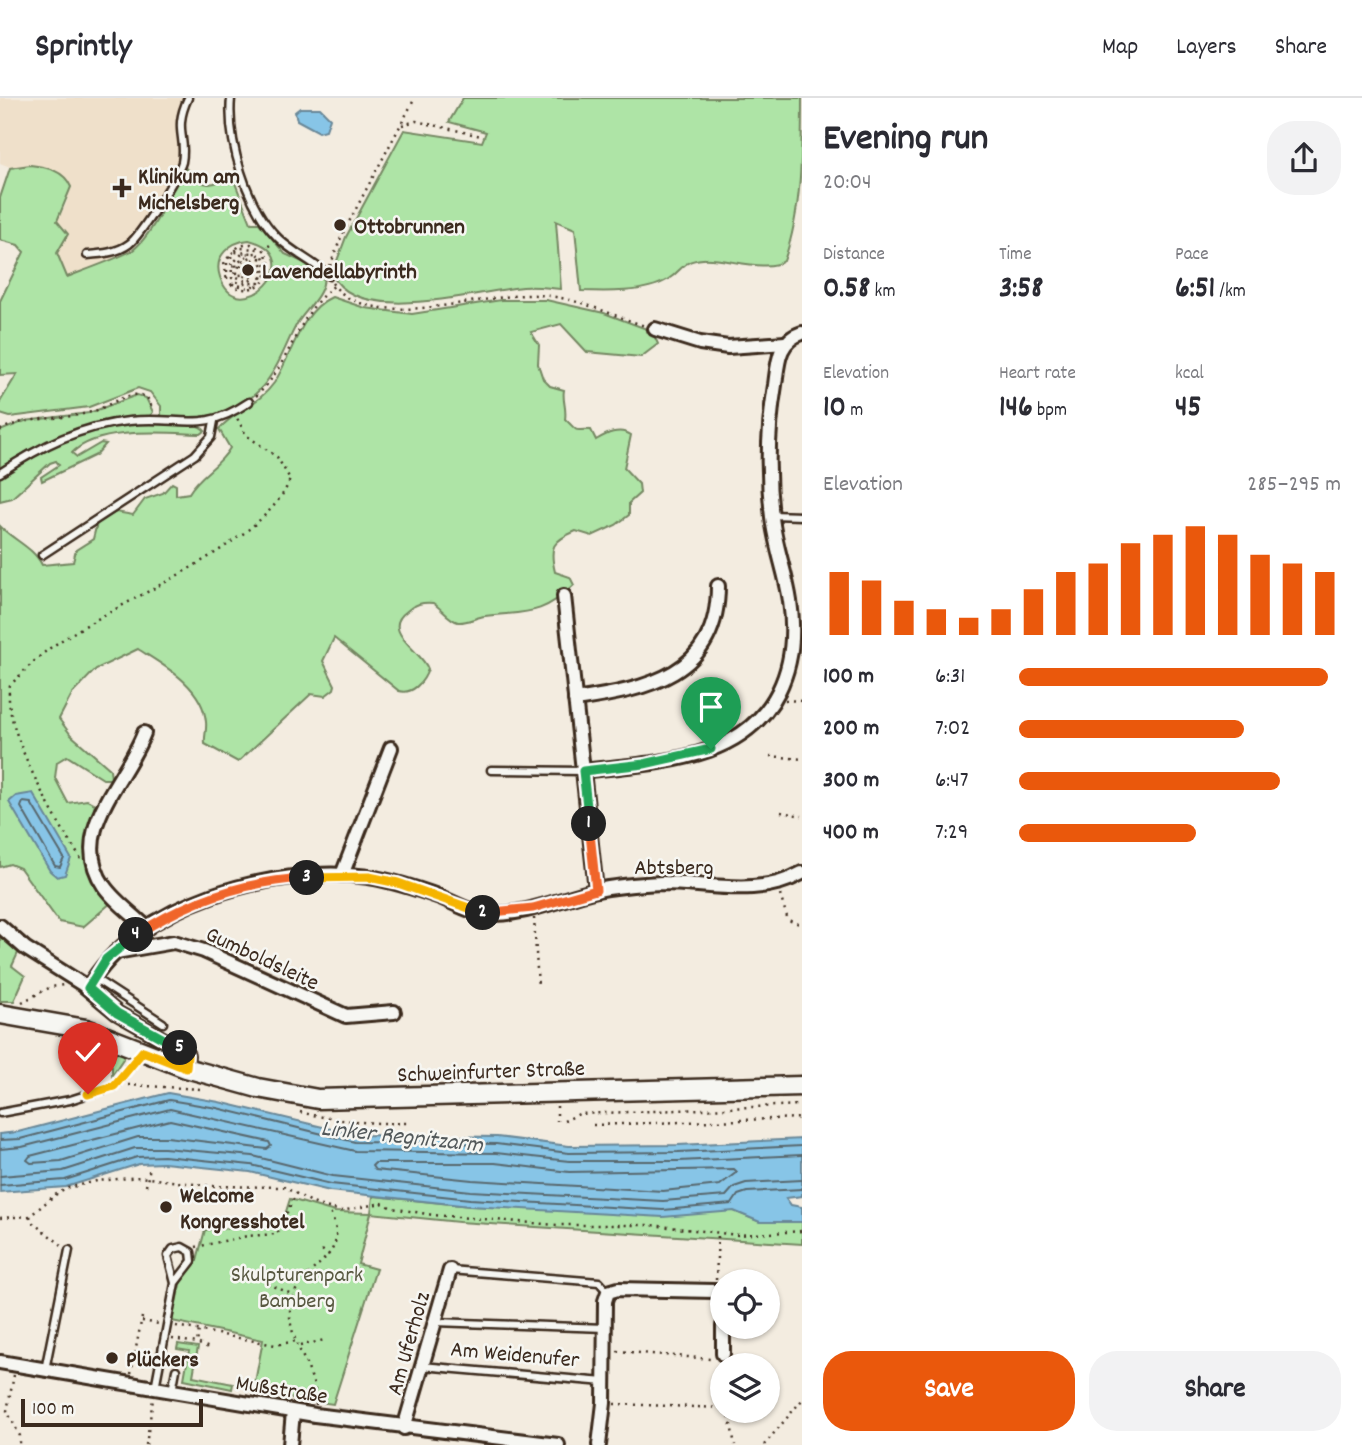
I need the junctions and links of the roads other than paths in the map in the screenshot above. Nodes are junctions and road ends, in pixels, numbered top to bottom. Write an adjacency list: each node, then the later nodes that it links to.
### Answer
1 (188, 98): 3 (lane)
2 (231, 98): 4 (lane)
3 (87, 256)
4 (329, 276)
5 (655, 329): 7 (street)
6 (802, 332): 7 (street)
7 (785, 342): 11 (street)
8 (249, 402): 9 (lane)
9 (214, 421): 10 (lane); 13 (lane)
10 (0, 473)
11 (772, 515): 12 (lane); 20 (street)
12 (802, 516)
13 (42, 555)
14 (718, 586): 16 (street)
15 (564, 596): 16 (street)
16 (575, 699): 20 (street)
17 (144, 733): 25 (street)
18 (391, 748): 22 (street)
19 (491, 770): 20 (lane)
20 (583, 771): 23 (street)
21 (802, 873): 23 (street, Abtsberg)
22 (342, 876): 23 (street, Abtsberg); 25 (street, Abtsberg)
23 (596, 890)
24 (0, 926): 27 (street)
25 (147, 928): 26 (street, Abtsberg)
26 (113, 953): 27 (street, Abtsberg); 28 (street, Gumboldsleite)
27 (91, 983): 30 (lane); 32 (street)
28 (394, 1012)
29 (6, 1014): 31 (street, Schweinfurter Straße)
30 (163, 1023)
31 (143, 1051): 32 (street, Schweinfurter Straße); 34 (lane)
32 (186, 1068): 33 (street, Schweinfurter Straße)
33 (802, 1086)
34 (0, 1113)
35 (69, 1250): 44 (lane)
36 (450, 1270): 38 (lane); 40 (street, Am Uferholz)
37 (176, 1283): 37 (lane); 47 (lane)
38 (608, 1292): 39 (street); 41 (street, Am Weidenufer)
39 (710, 1294)
40 (435, 1322): 41 (lane, Am Weidenufer); 43 (street, Am Uferholz)
41 (604, 1328): 46 (street, Am Weidenufer)
42 (0, 1362): 44 (street, Mußstraße)
43 (422, 1366): 46 (lane, Am Weidenufer); 50 (street, Am Uferholz)
44 (45, 1370): 47 (street, Mußstraße)
45 (176, 1370): 48 (lane)
46 (604, 1382): 54 (street, Am Weidenufer)
47 (155, 1389): 48 (street, Mußstraße)
48 (172, 1391): 49 (street, Mußstraße)
49 (293, 1412): 50 (street, Mußstraße); 52 (street)
50 (404, 1428): 51 (street, Mußstraße)
51 (513, 1442): 53 (street, Mußstraße)
52 (290, 1445)
53 (558, 1445)
54 (599, 1445)

